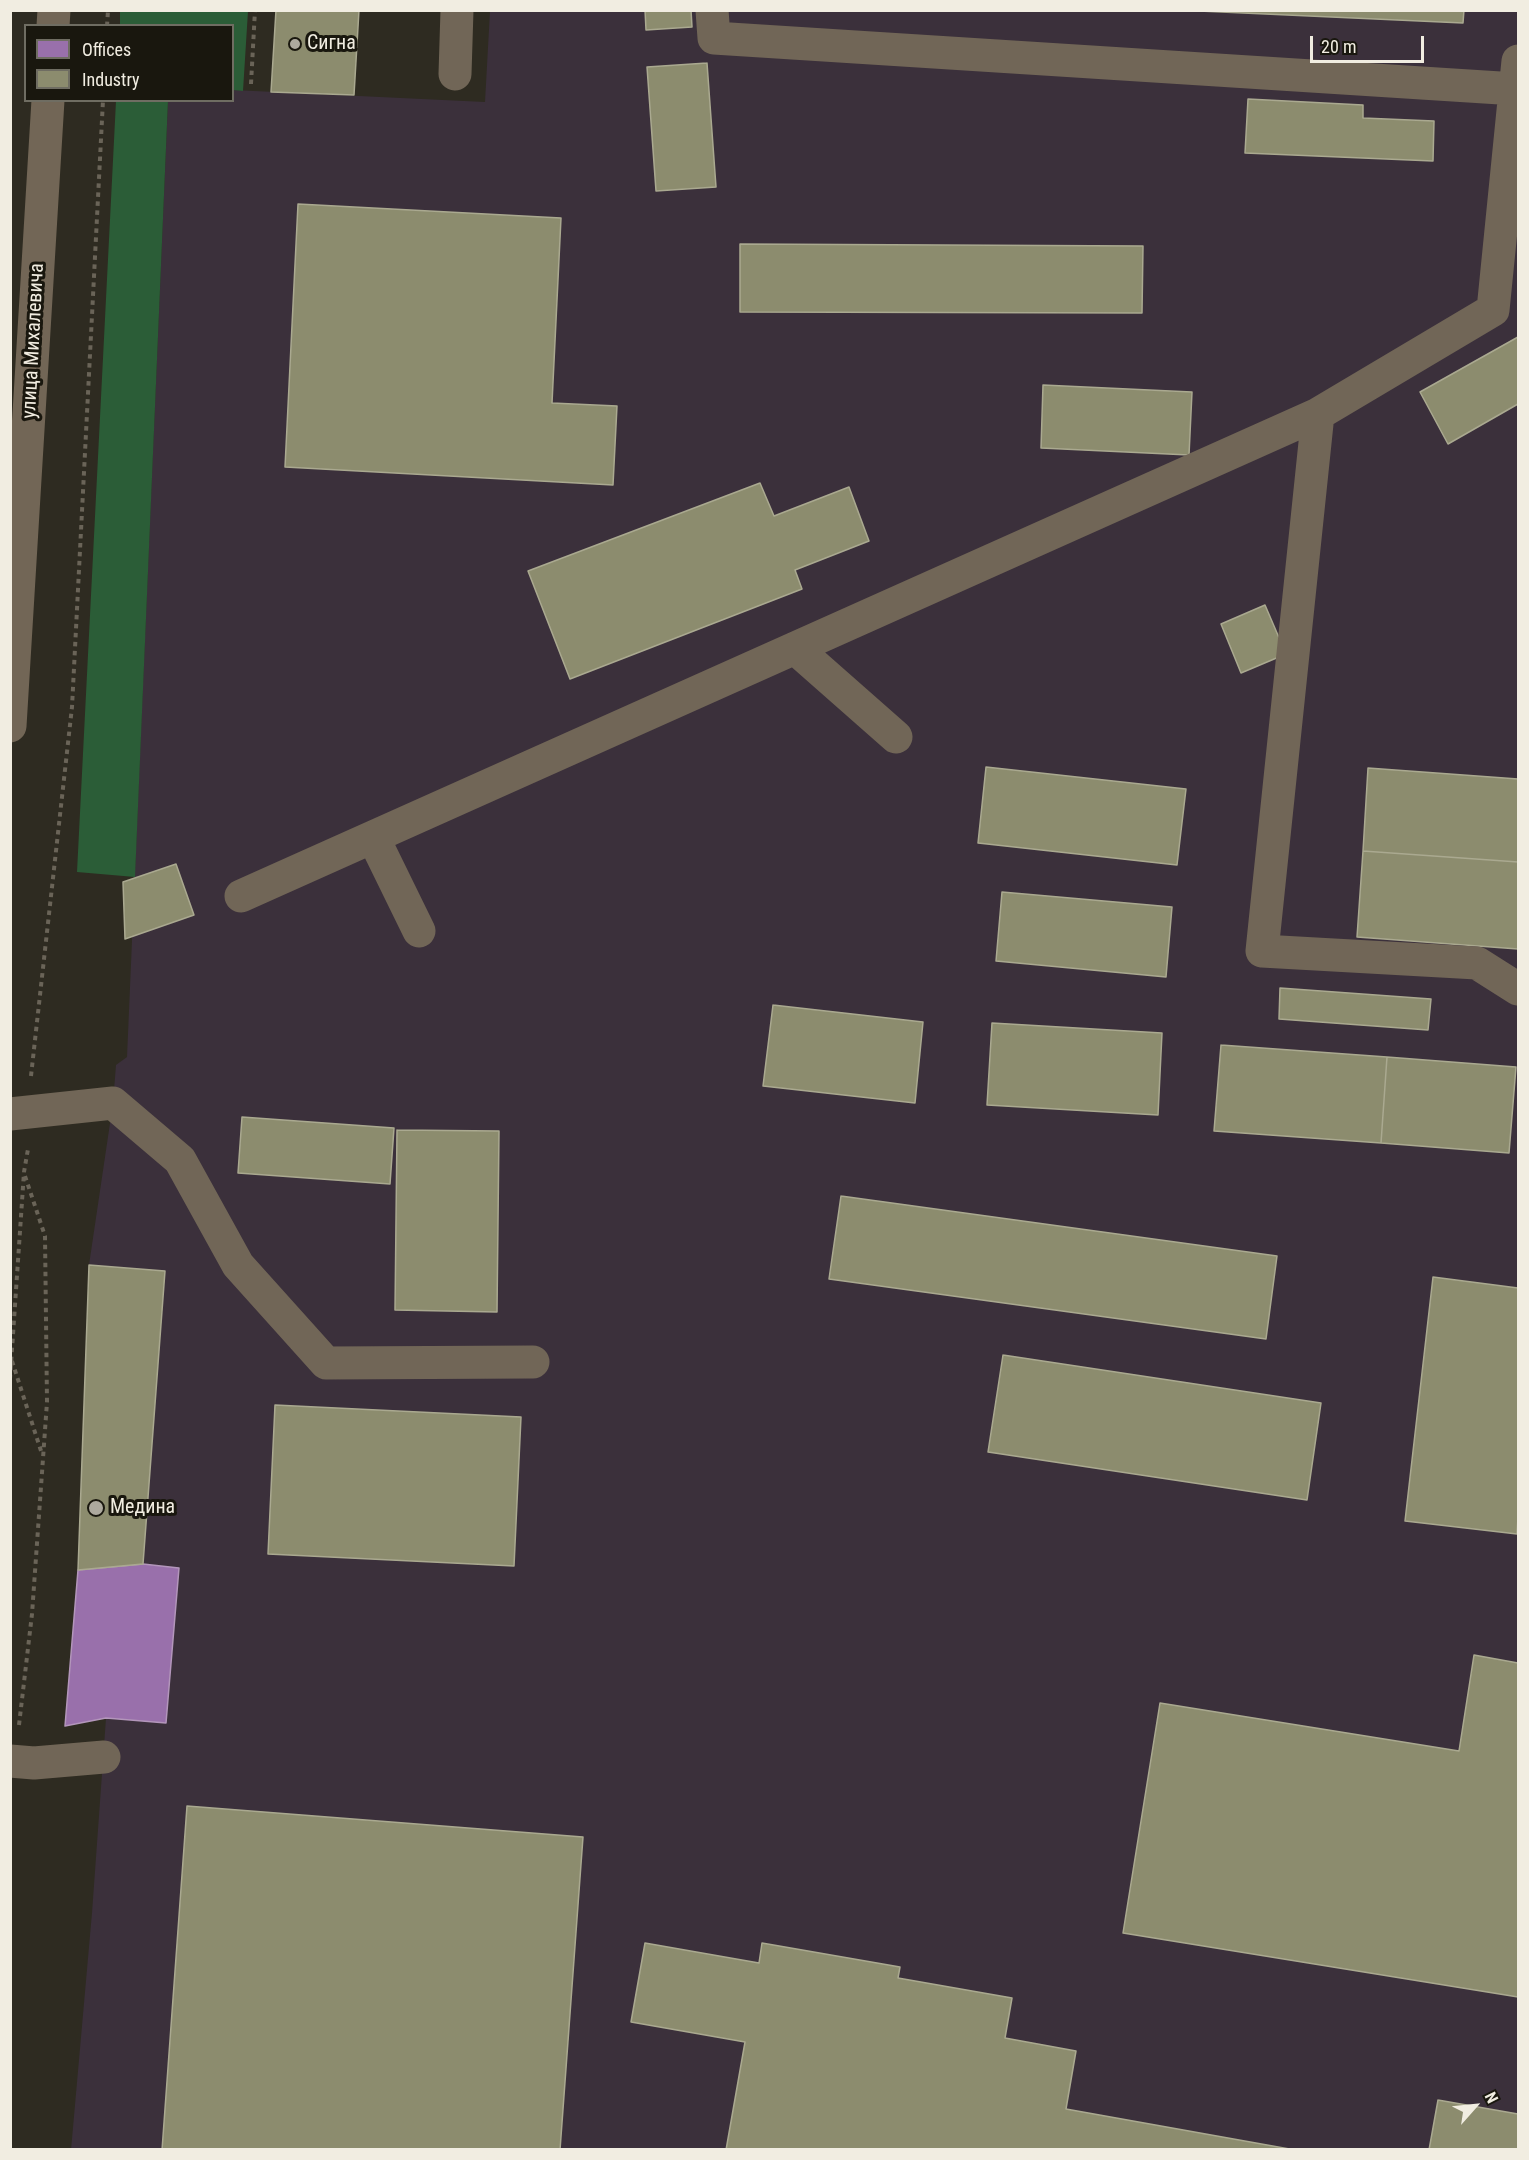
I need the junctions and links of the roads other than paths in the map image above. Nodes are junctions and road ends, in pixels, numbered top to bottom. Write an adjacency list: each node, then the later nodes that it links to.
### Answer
1 (457, 10): 3 (lane)
2 (712, 10): 4 (lane)
3 (455, 74)
4 (1517, 75): 6 (lane)
5 (48, 102): 9 (main road, улица Михалевича)
6 (1506, 303): 7 (lane)
7 (1318, 414): 8 (lane); 14 (lane)
8 (795, 648): 10 (lane); 11 (lane)
9 (10, 726)
10 (896, 737)
11 (373, 837): 12 (lane); 13 (lane)
12 (241, 896)
13 (419, 931)
14 (1518, 989)
15 (20, 1113): 16 (lane)
16 (533, 1362)
17 (104, 1757): 18 (lane)
18 (10, 1761)

